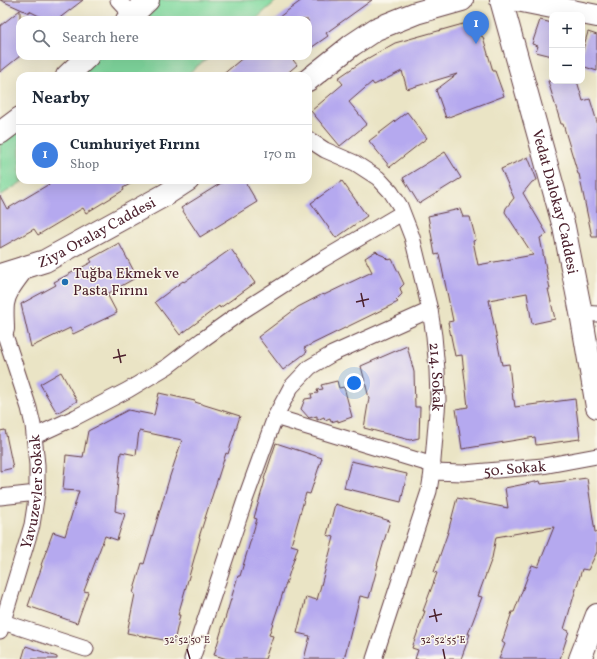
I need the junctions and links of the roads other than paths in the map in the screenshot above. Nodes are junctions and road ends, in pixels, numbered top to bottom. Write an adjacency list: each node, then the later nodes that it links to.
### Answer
1 (148, 0): 5 (street)
2 (462, 0): 9 (street)
3 (501, 0): 18 (street, Vedat Dalokay Caddesi)
4 (517, 0): 6 (street)
5 (126, 12)
6 (597, 16)
7 (84, 60): 8 (street)
8 (71, 72)
9 (312, 77)
10 (16, 121): 11 (street)
11 (0, 134)
12 (312, 142): 14 (street, 214. Sokak)
13 (182, 184): 15 (street, Ziya Oralay Caddesi)
14 (402, 213): 17 (street, 214. Sokak); 22 (street)
15 (23, 268): 16 (street, Ziya Oralay Caddesi); 19 (street)
16 (0, 275)
17 (430, 310): 21 (street); 24 (street, 214. Sokak)
18 (589, 313): 20 (street, Vedat Dalokay Caddesi)
19 (1, 327): 22 (street, Yavuzevler Sokak)
20 (597, 407)
21 (275, 417): 24 (street, 50. Sokak); 30 (street)
22 (35, 436): 25 (street, Yavuzevler Sokak)
23 (597, 456): 24 (street, 50. Sokak)
24 (433, 469): 31 (street, 214. Sokak)
25 (37, 493): 26 (street); 28 (street, Yavuzevler Sokak)
26 (0, 497)
27 (597, 615): 32 (street)
28 (1, 627): 29 (street)
29 (86, 649)
30 (192, 659)
31 (374, 659)
32 (580, 659)

